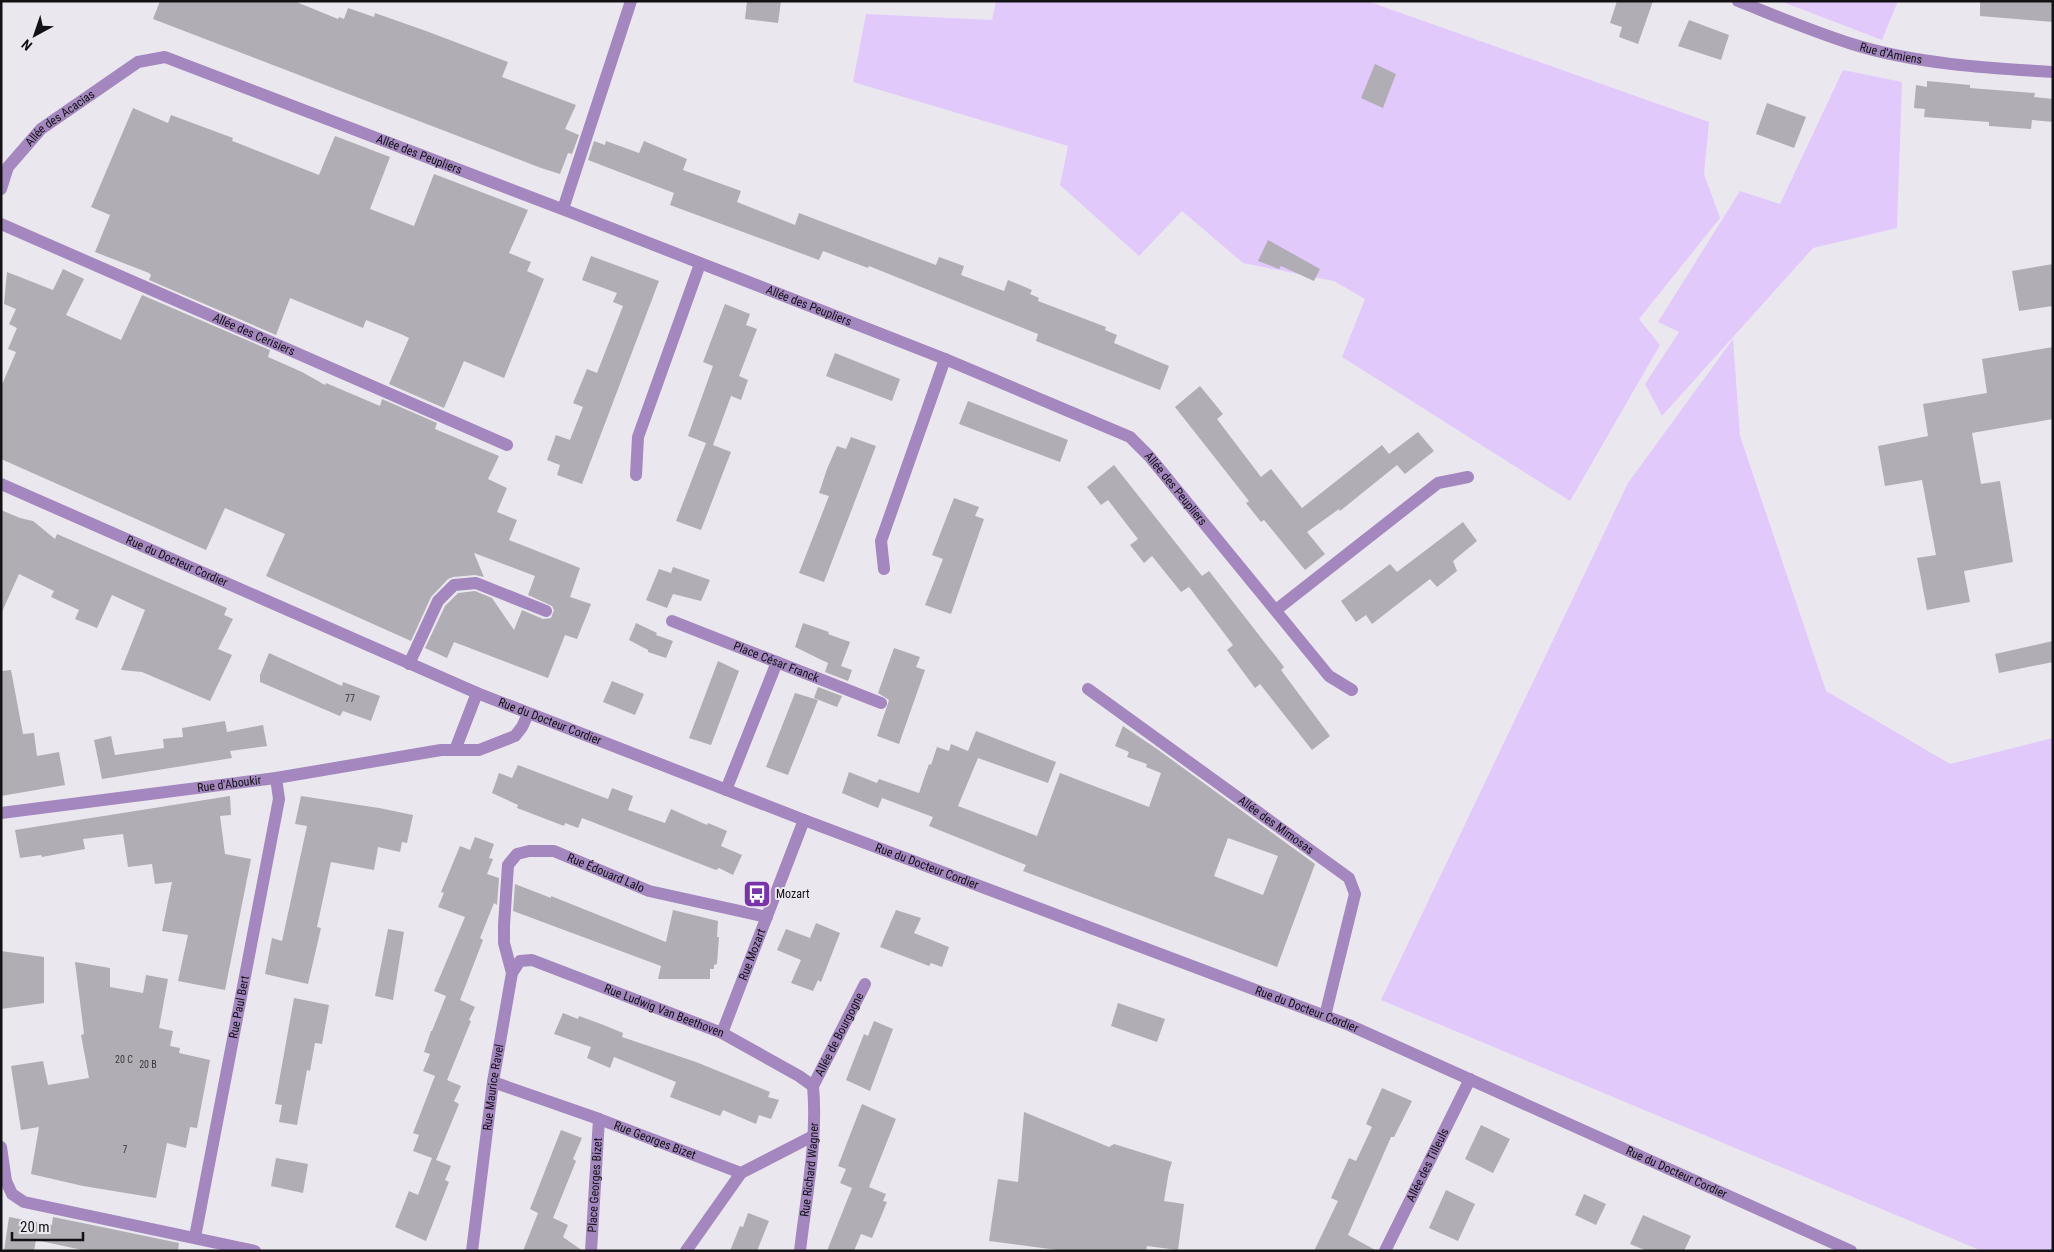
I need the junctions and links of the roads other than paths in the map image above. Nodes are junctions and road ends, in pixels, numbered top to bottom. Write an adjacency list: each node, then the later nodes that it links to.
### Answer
1 (631, 1): 6 (street)
2 (1738, 1): 4 (street, Rue d'Amiens)
3 (138, 62): 5 (street, Allée des Acacias); 6 (street, Allée des Peupliers)
4 (2053, 72)
5 (1, 189)
6 (563, 209): 8 (street, Allée des Peupliers)
7 (1, 224): 10 (street, Allée des Cerisiers)
8 (700, 264): 9 (street, Allée des Peupliers); 11 (street)
9 (945, 359): 14 (street); 15 (street, Allée des Peupliers)
10 (507, 445)
11 (636, 475)
12 (1468, 477): 15 (street)
13 (1, 484): 19 (street, Rue du Docteur Cordier)
14 (884, 569)
15 (1276, 610): 21 (street, Allée des Peupliers)
16 (546, 611): 19 (street)
17 (672, 621): 18 (street, Place César Franck)
18 (777, 662): 23 (street, Place César Franck); 27 (street)
19 (409, 664): 22 (street, Rue du Docteur Cordier)
20 (1088, 689): 34 (street, Allée des Mimosas)
21 (1352, 690)
22 (477, 693): 24 (street, Rue du Docteur Cordier); 25 (street)
23 (881, 703)
24 (528, 714): 25 (street, Rue d'Aboukir); 27 (street, Rue du Docteur Cordier)
25 (455, 750): 26 (street, Rue d'Aboukir)
26 (276, 778): 28 (street, Rue d'Aboukir); 43 (street, Rue Paul Bert)
27 (726, 790): 29 (street, Rue du Docteur Cordier)
28 (1, 813)
29 (804, 820): 30 (street, Rue Mozart); 34 (street, Rue du Docteur Cordier)
30 (767, 917): 31 (street, Rue Édouard Lalo); 35 (street, Rue Mozart)
31 (504, 925): 32 (street, Rue Maurice Ravel)
32 (512, 973): 35 (street, Rue Ludwig Van Beethoven); 37 (street, Rue Maurice Ravel)
33 (864, 984): 38 (street, Allée de Bourgogne)
34 (1325, 1016): 36 (street, Rue du Docteur Cordier)
35 (722, 1033): 38 (street, Rue Ludwig Van Beethoven)
36 (1470, 1079): 49 (street, Allée des Tilleuls); 50 (street, Rue du Docteur Cordier)
37 (493, 1082): 39 (street, Rue Georges Bizet); 45 (street, Rue Maurice Ravel)
38 (813, 1086): 40 (street, Rue Richard Wagner)
39 (599, 1119): 42 (street, Rue Georges Bizet); 46 (street, Place Georges Bizet)
40 (813, 1136): 42 (street); 48 (street, Rue Richard Wagner)
41 (1, 1147): 43 (street)
42 (741, 1173): 47 (street)
43 (194, 1237): 44 (street)
44 (255, 1251)
45 (472, 1251)
46 (591, 1251)
47 (686, 1251)
48 (800, 1251)
49 (1385, 1251)
50 (1851, 1251)

